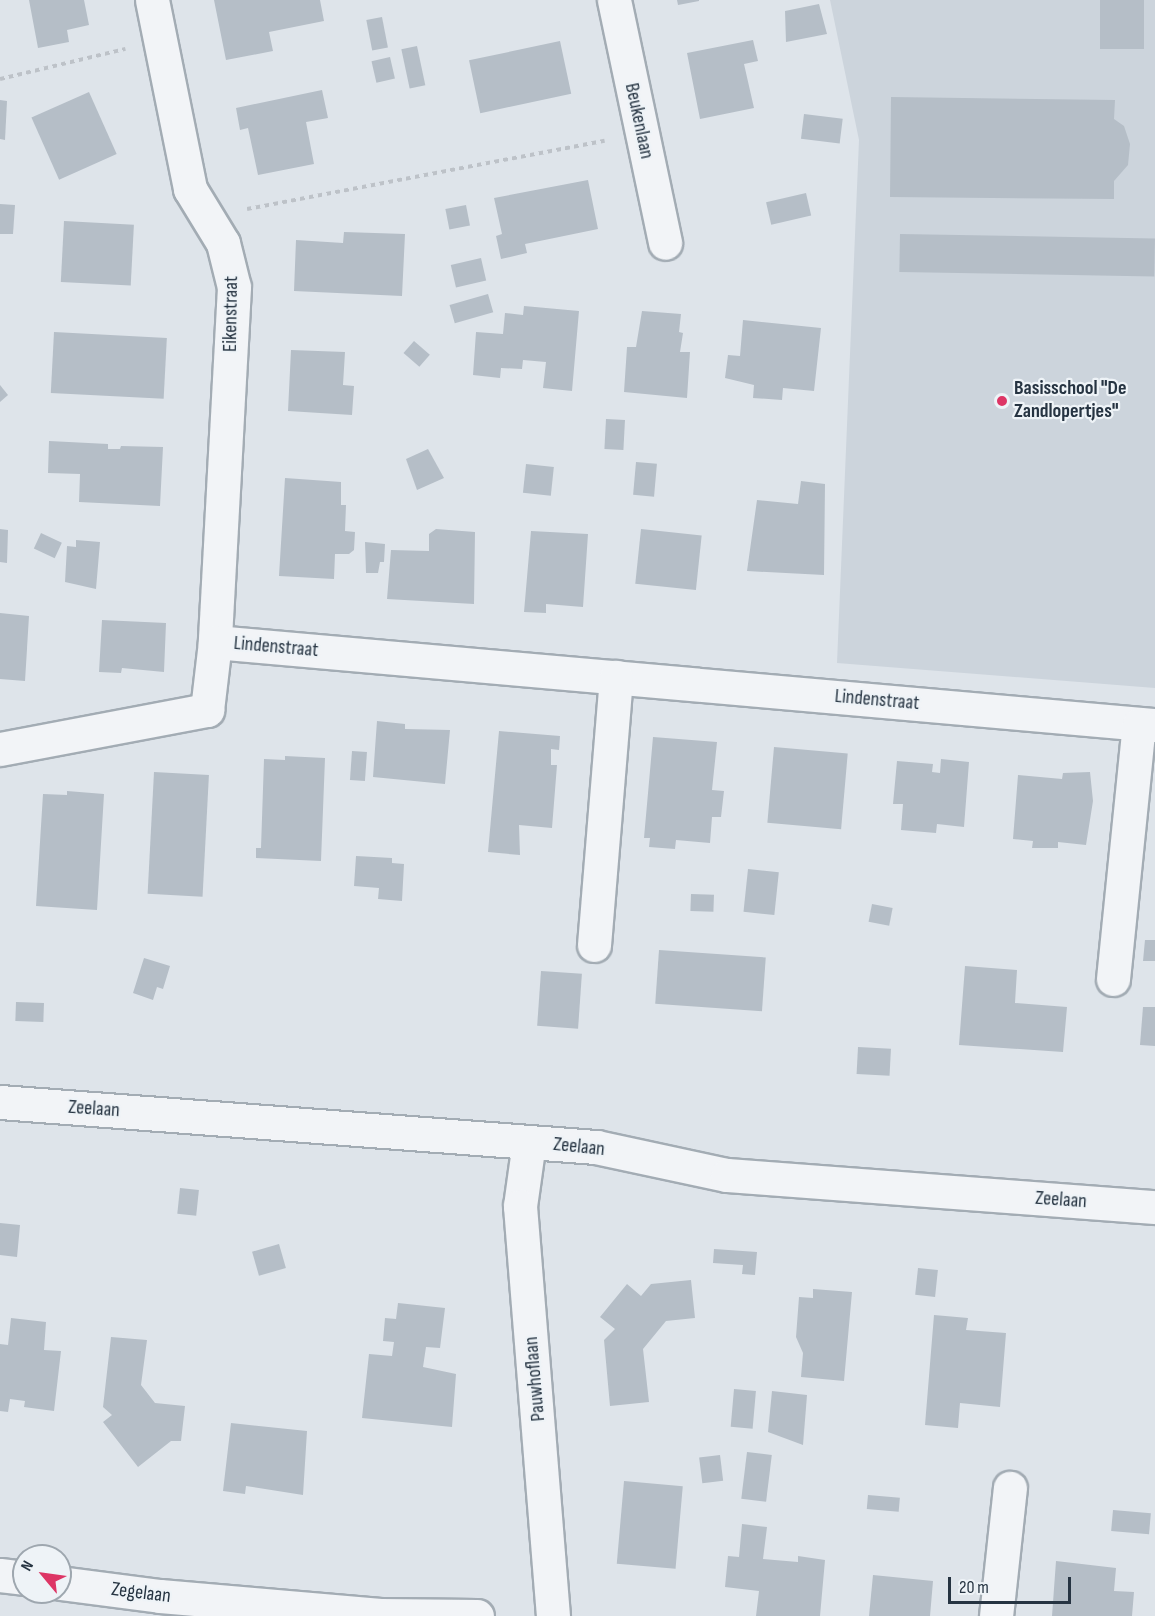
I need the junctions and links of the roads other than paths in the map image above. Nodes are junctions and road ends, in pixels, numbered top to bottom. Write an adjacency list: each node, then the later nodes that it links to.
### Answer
1 (152, 0): 4 (street, Eikenstraat)
2 (614, 0): 3 (street, Beukenlaan)
3 (665, 243)
4 (215, 642): 5 (street, Lindenstraat); 7 (street, Lindenstraat)
5 (616, 677): 6 (street, Lindenstraat); 9 (street)
6 (1147, 724): 8 (street, Lindenstraat)
7 (0, 749)
8 (1144, 778): 10 (street, Lindenstraat)
9 (594, 945)
10 (1113, 978)
11 (0, 1101): 12 (street, Zeelaan)
12 (529, 1142): 13 (street, Zeelaan); 18 (street, Pauwhoflaan)
13 (1155, 1207)
14 (1010, 1488): 19 (street)
15 (72, 1585): 16 (street, Zegelaan)
16 (365, 1615): 17 (street, Zegelaan)
17 (477, 1616)
18 (553, 1616)
19 (996, 1616)

